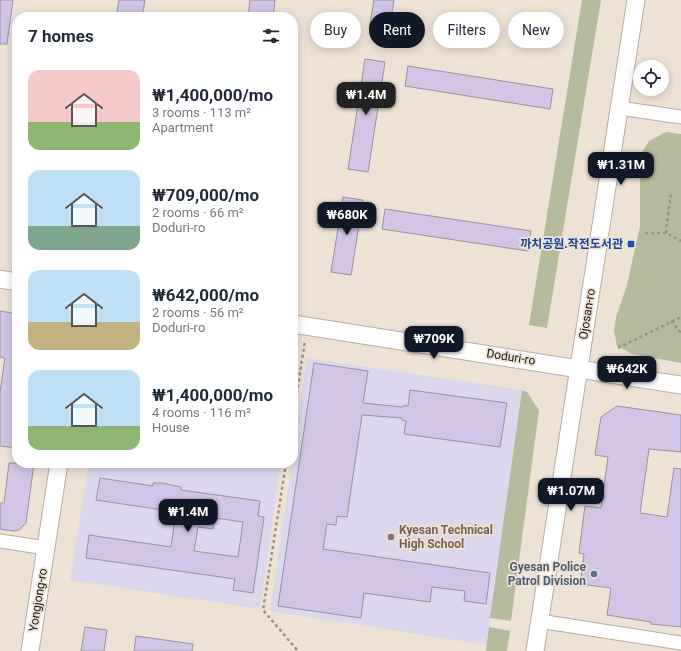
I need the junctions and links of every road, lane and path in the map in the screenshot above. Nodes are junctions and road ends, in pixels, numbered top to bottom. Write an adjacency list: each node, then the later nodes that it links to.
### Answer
1 (636, 0): 2 (street, Ojosan-ro)
2 (619, 108): 3 (street); 16 (street, Ojosan-ro)
3 (681, 117)
4 (671, 191): 6 (path)
5 (645, 233): 6 (path)
6 (666, 233): 7 (path)
7 (681, 240)
8 (0, 279): 9 (street)
9 (12, 281)
10 (681, 317): 11 (path)
11 (671, 321): 13 (path); 14 (path)
12 (300, 325): 15 (path); 16 (street, Doduri-ro)
13 (681, 333)
14 (618, 348)
15 (298, 351)
16 (578, 368): 17 (street, Doduri-ro); 22 (street, Ojosan-ro)
17 (681, 385)
18 (58, 468): 21 (street, Yongjong-ro)
19 (285, 468): 25 (path)
20 (0, 541): 21 (street)
21 (46, 548): 24 (street, Yongjong-ro)
22 (539, 621): 23 (street); 26 (street, Ojosan-ro)
23 (681, 643)
24 (30, 651)
25 (298, 651)
26 (535, 651)

